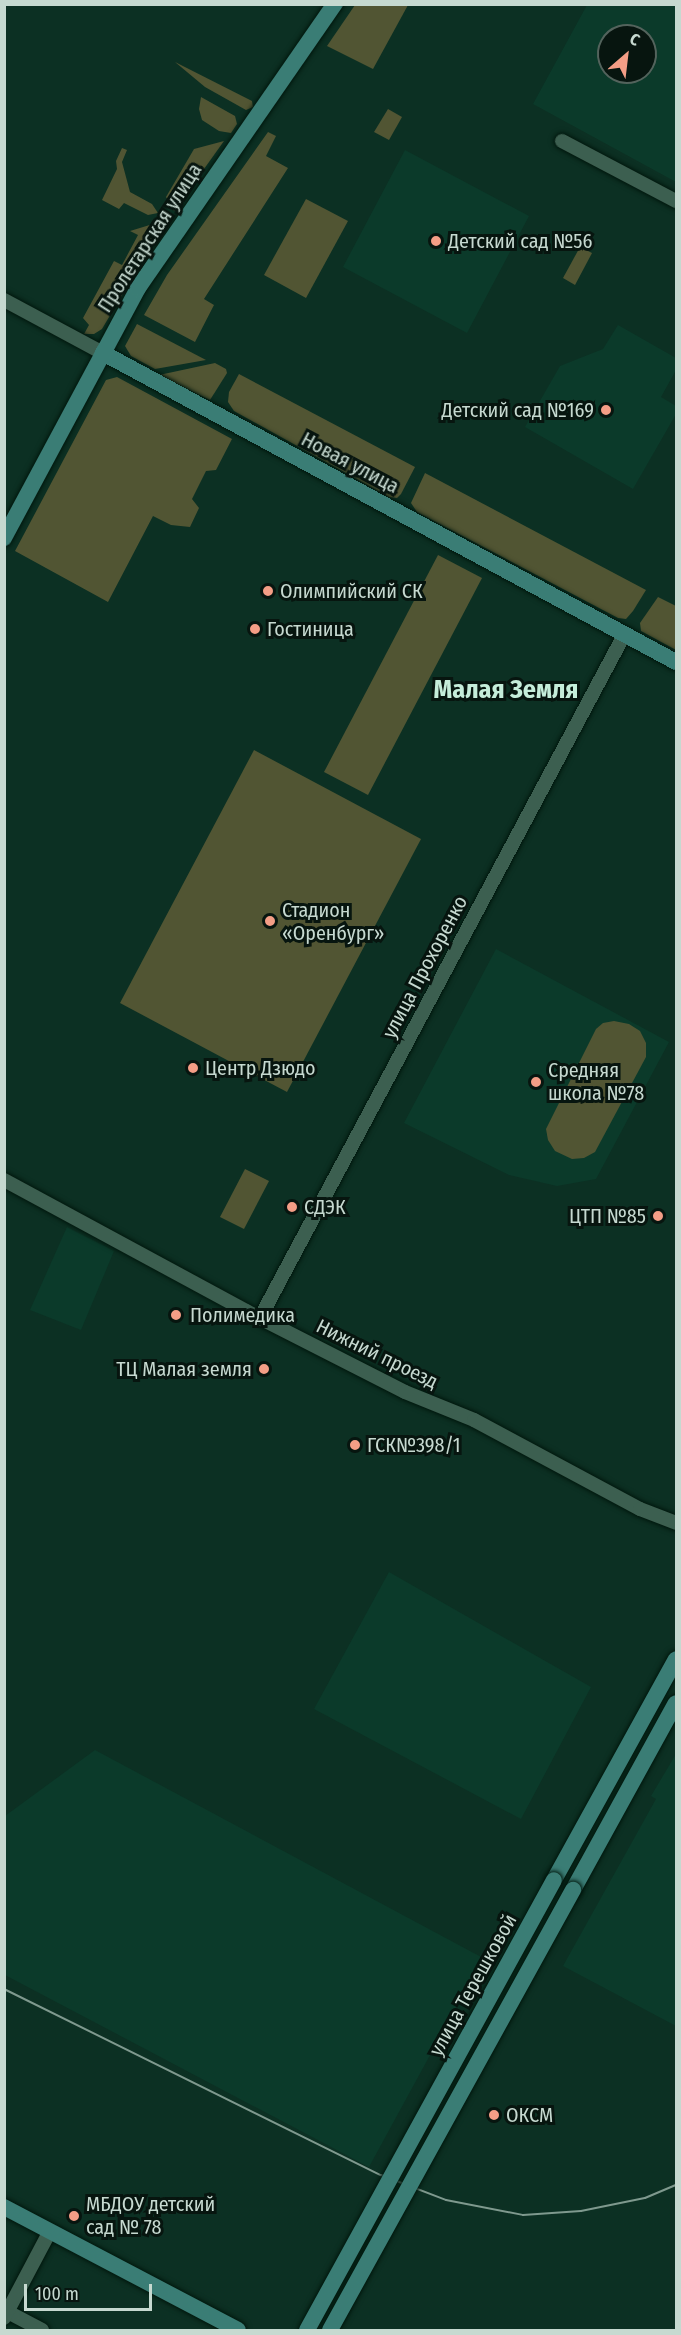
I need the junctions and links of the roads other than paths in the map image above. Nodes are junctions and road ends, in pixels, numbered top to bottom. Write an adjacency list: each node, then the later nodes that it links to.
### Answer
1 (334, 4): 5 (main road, Пролетарская улица)
2 (562, 141): 3 (street)
3 (676, 201)
4 (4, 300): 5 (street, Новая улица)
5 (103, 353): 6 (main road, Пролетарская улица); 7 (main road, Новая улица)
6 (4, 538)
7 (624, 635): 8 (main road, Новая улица); 10 (street, улица Прохоренко)
8 (676, 662)
9 (4, 1180): 10 (street, Нижний проезд)
10 (260, 1318): 11 (street, Нижний проезд)
11 (674, 1523)
12 (676, 1659): 19 (main road, улица Терешковой, bridge)
13 (673, 1710): 20 (main road, bridge)
14 (4, 2207): 15 (main road)
15 (50, 2231): 16 (street); 17 (main road)
16 (6, 2314): 18 (street)
17 (230, 2328)
18 (42, 2331)
19 (307, 2331)
20 (330, 2331)

